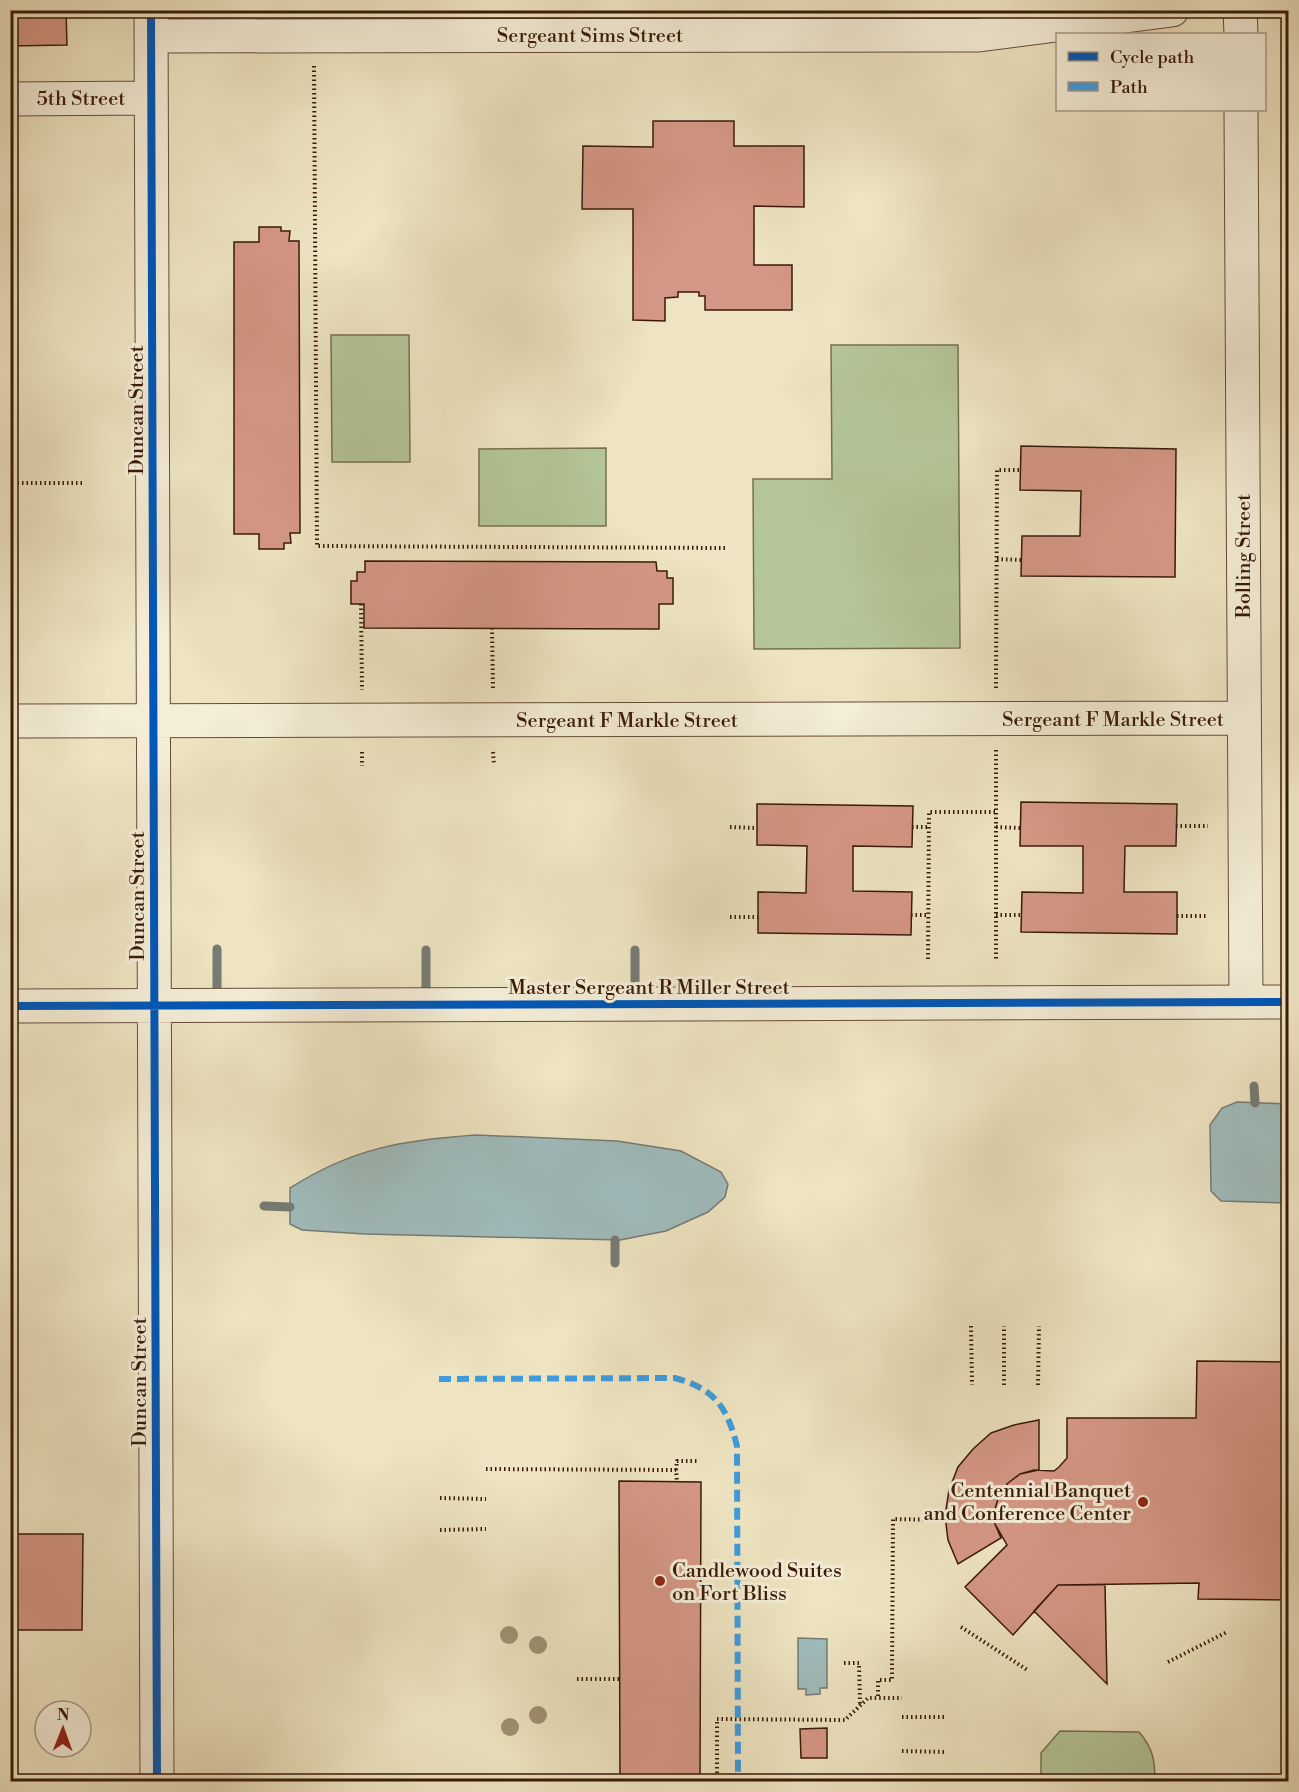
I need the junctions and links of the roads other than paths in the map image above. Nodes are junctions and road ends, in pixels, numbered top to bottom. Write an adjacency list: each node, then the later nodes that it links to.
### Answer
1 (1172, 10): 3 (street, Sergeant Sims Street)
2 (1240, 10): 4 (street)
3 (151, 23): 5 (street, Duncan Street)
4 (1240, 33)
5 (151, 98): 6 (street, 5th Street); 10 (street, Duncan Street)
6 (10, 99)
7 (1241, 111): 8 (street, Bolling Street)
8 (1244, 718): 10 (street, Sergeant F Markle Street); 11 (street, Bolling Street)
9 (10, 721): 10 (street, Sergeant F Markle Street)
10 (154, 721): 13 (street, Duncan Street)
11 (1246, 1002): 12 (street, Master Sergeant R Miller Street); 13 (street, Master Sergeant R Miller Street)
12 (1288, 1002)
13 (154, 1005): 14 (street, Master Sergeant R Miller Street); 15 (street, Duncan Street)
14 (10, 1006)
15 (157, 1782)

